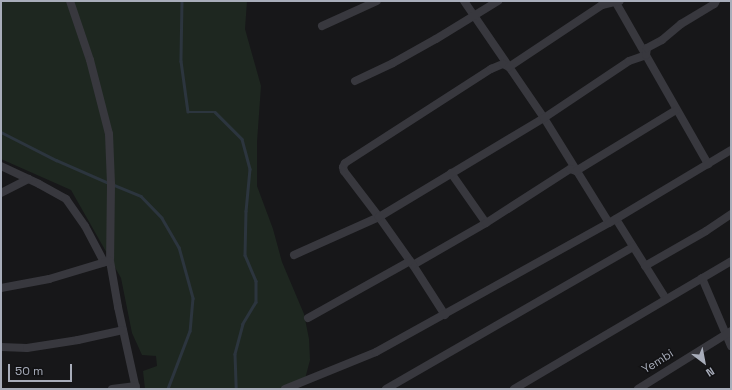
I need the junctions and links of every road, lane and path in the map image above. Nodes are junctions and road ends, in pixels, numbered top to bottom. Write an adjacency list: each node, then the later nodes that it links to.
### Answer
1 (70, 1): 28 (street)
2 (377, 1): 8 (street)
3 (464, 1): 7 (street)
4 (498, 1): 7 (street)
5 (716, 1): 9 (street)
6 (617, 2): 9 (street); 10 (street)
7 (474, 16): 10 (street); 11 (street)
8 (322, 26)
9 (646, 55): 12 (street); 13 (street)
10 (509, 67): 13 (street); 22 (street)
11 (355, 81)
12 (676, 110): 15 (street); 17 (street)
13 (544, 118): 17 (street); 18 (street)
14 (731, 150): 15 (street)
15 (708, 164): 23 (street)
16 (1, 166): 19 (street)
17 (576, 171): 23 (street); 24 (street)
18 (451, 173): 22 (street); 24 (street)
19 (29, 179): 20 (street); 28 (street)
20 (1, 193)
21 (731, 214): 30 (street)
22 (379, 217): 26 (street); 29 (street)
23 (612, 221): 25 (street); 34 (street)
24 (486, 223): 29 (street)
25 (633, 247): 30 (street); 44 (street)
26 (294, 255)
27 (731, 261): 31 (street)
28 (107, 262): 32 (street); 36 (street)
29 (412, 263): 34 (street); 35 (street)
30 (645, 266): 33 (street)
31 (702, 278): 33 (street); 37 (street)
32 (1, 288)
33 (666, 298): 41 (street)
34 (444, 315): 43 (street)
35 (308, 318)
36 (123, 330): 39 (street); 40 (street)
37 (728, 332): 38 (street); 45 (street, Yembi)
38 (731, 346)
39 (1, 347)
40 (136, 388): 42 (street)
41 (516, 388)
42 (112, 389)
43 (284, 389)
44 (386, 389)
45 (638, 389)

